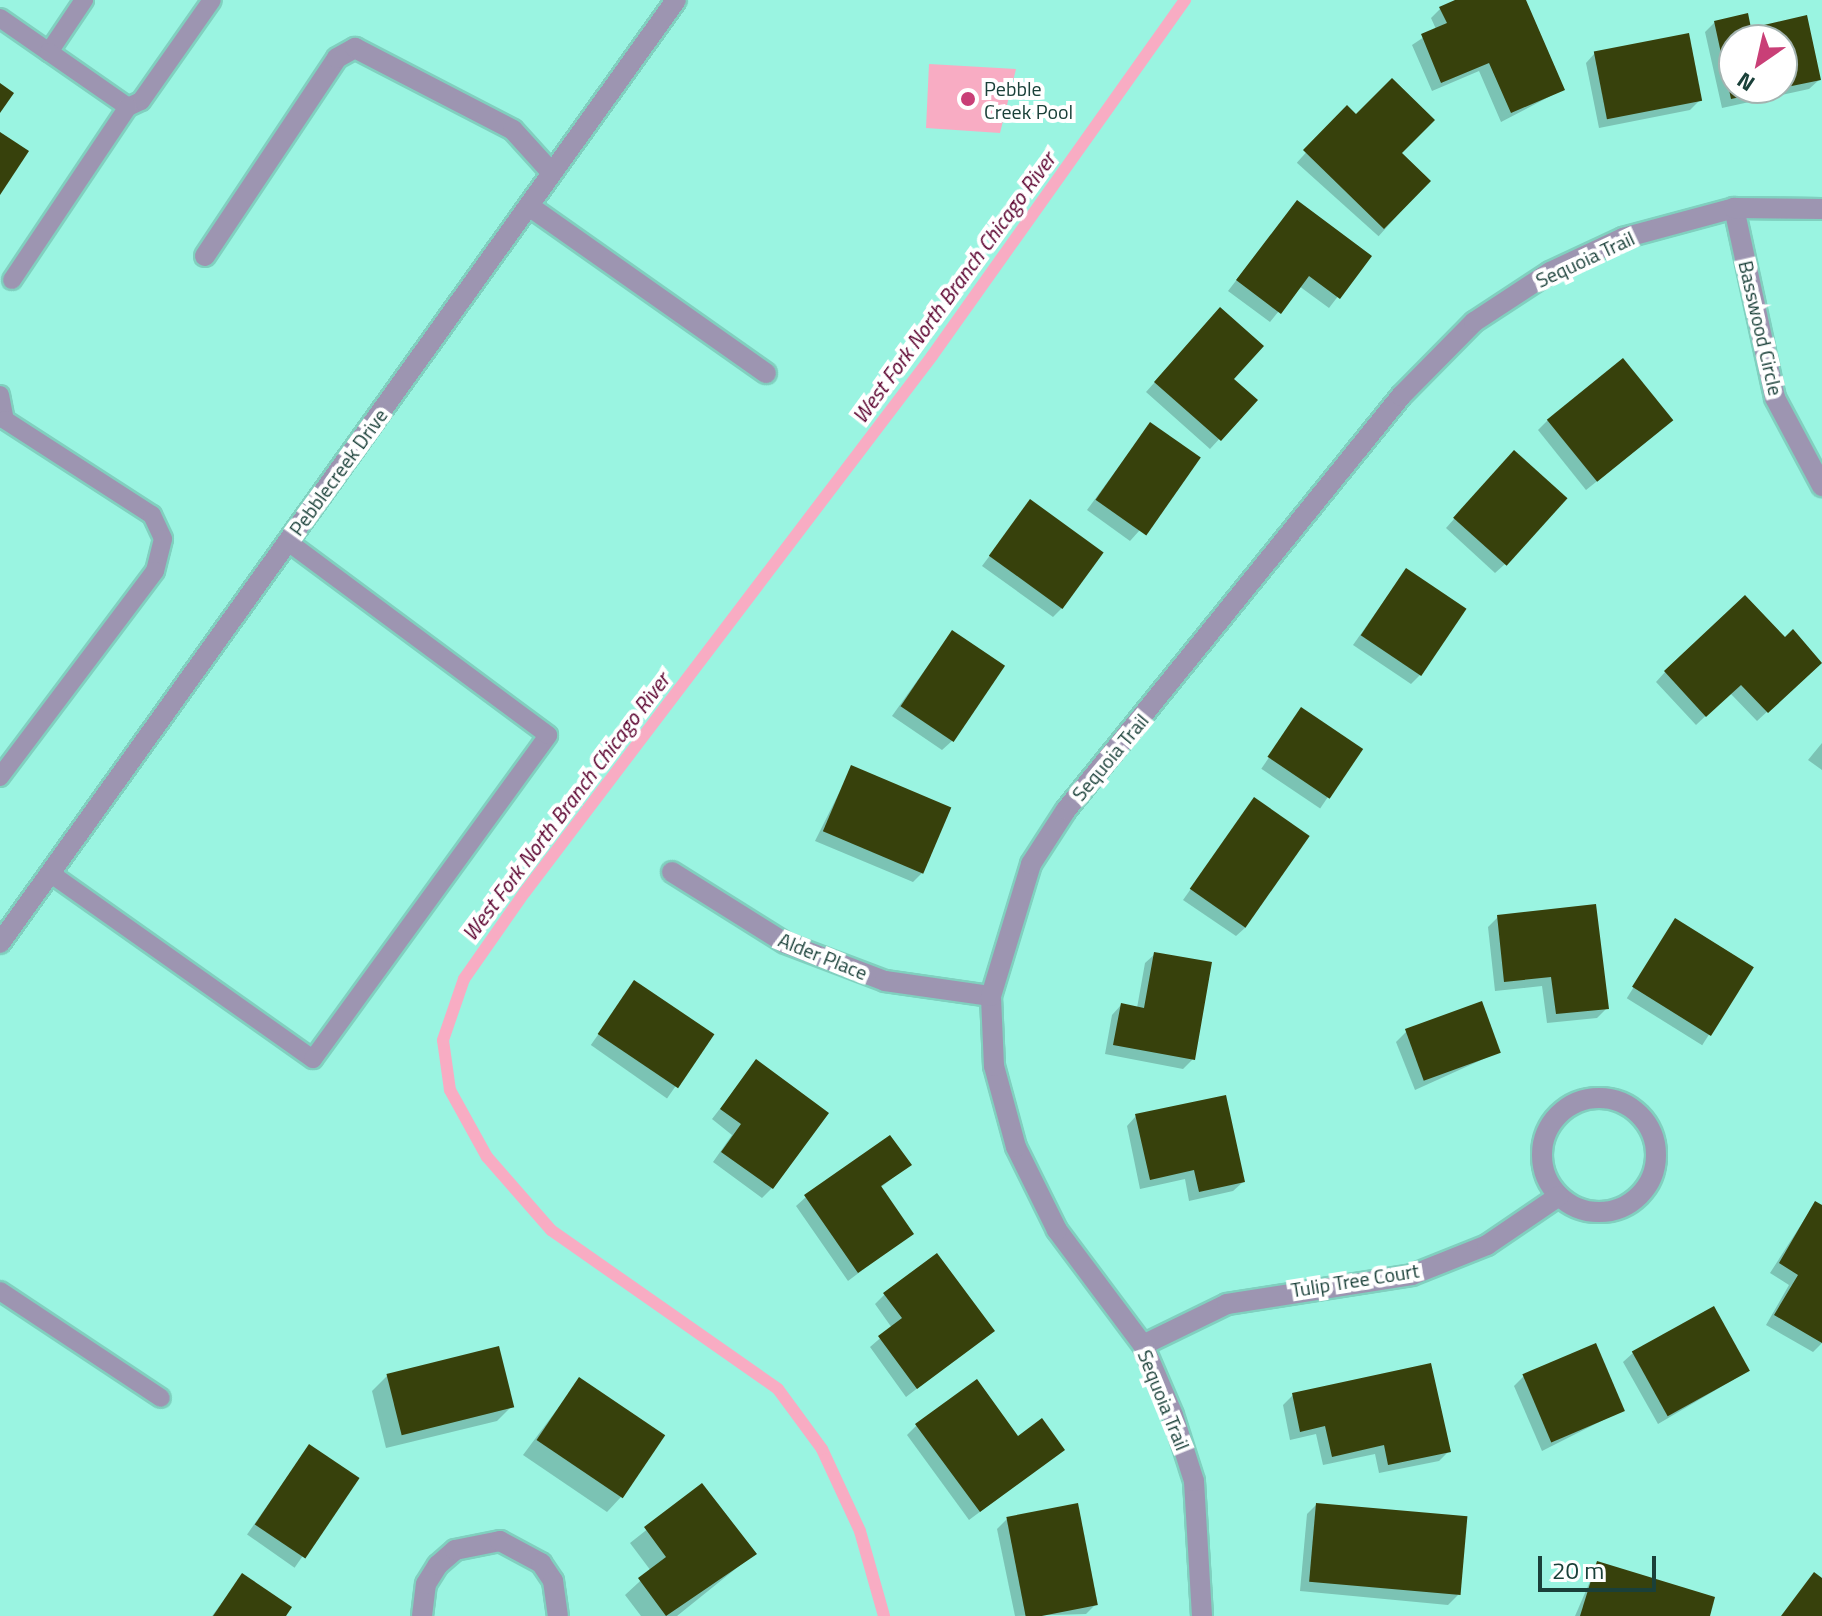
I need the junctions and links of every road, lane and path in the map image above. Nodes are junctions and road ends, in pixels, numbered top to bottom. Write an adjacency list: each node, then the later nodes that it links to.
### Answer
1 (84, 0): 5 (lane)
2 (212, 0): 6 (lane)
3 (676, 0): 7 (street, Pebblecreek Drive)
4 (0, 18): 5 (lane)
5 (49, 52): 6 (lane)
6 (128, 107): 12 (lane)
7 (552, 173): 8 (street, Pebblecreek Drive); 11 (street)
8 (529, 206): 13 (street); 17 (street, Pebblecreek Drive)
9 (1734, 208): 10 (street, Sequoia Trail); 16 (street, Basswood Circle); 22 (street, Sequoia Trail)
10 (1822, 209)
11 (205, 256)
12 (12, 280)
13 (766, 373)
14 (0, 395): 15 (lane)
15 (2, 423): 18 (lane)
16 (1822, 486)
17 (288, 542): 20 (street, Pebblecreek Drive); 20 (lane)
18 (0, 777)
19 (672, 872): 22 (street, Alder Place)
20 (50, 873): 21 (street, Pebblecreek Drive)
21 (0, 943)
22 (991, 996): 25 (street, Sequoia Trail)
23 (1559, 1196): 23 (street); 25 (street, Tulip Tree Court)
24 (0, 1291): 26 (lane)
25 (1143, 1345): 29 (street, Sequoia Trail)
26 (161, 1398)
27 (422, 1616): 28 (street)
28 (558, 1616)
29 (1202, 1616)

